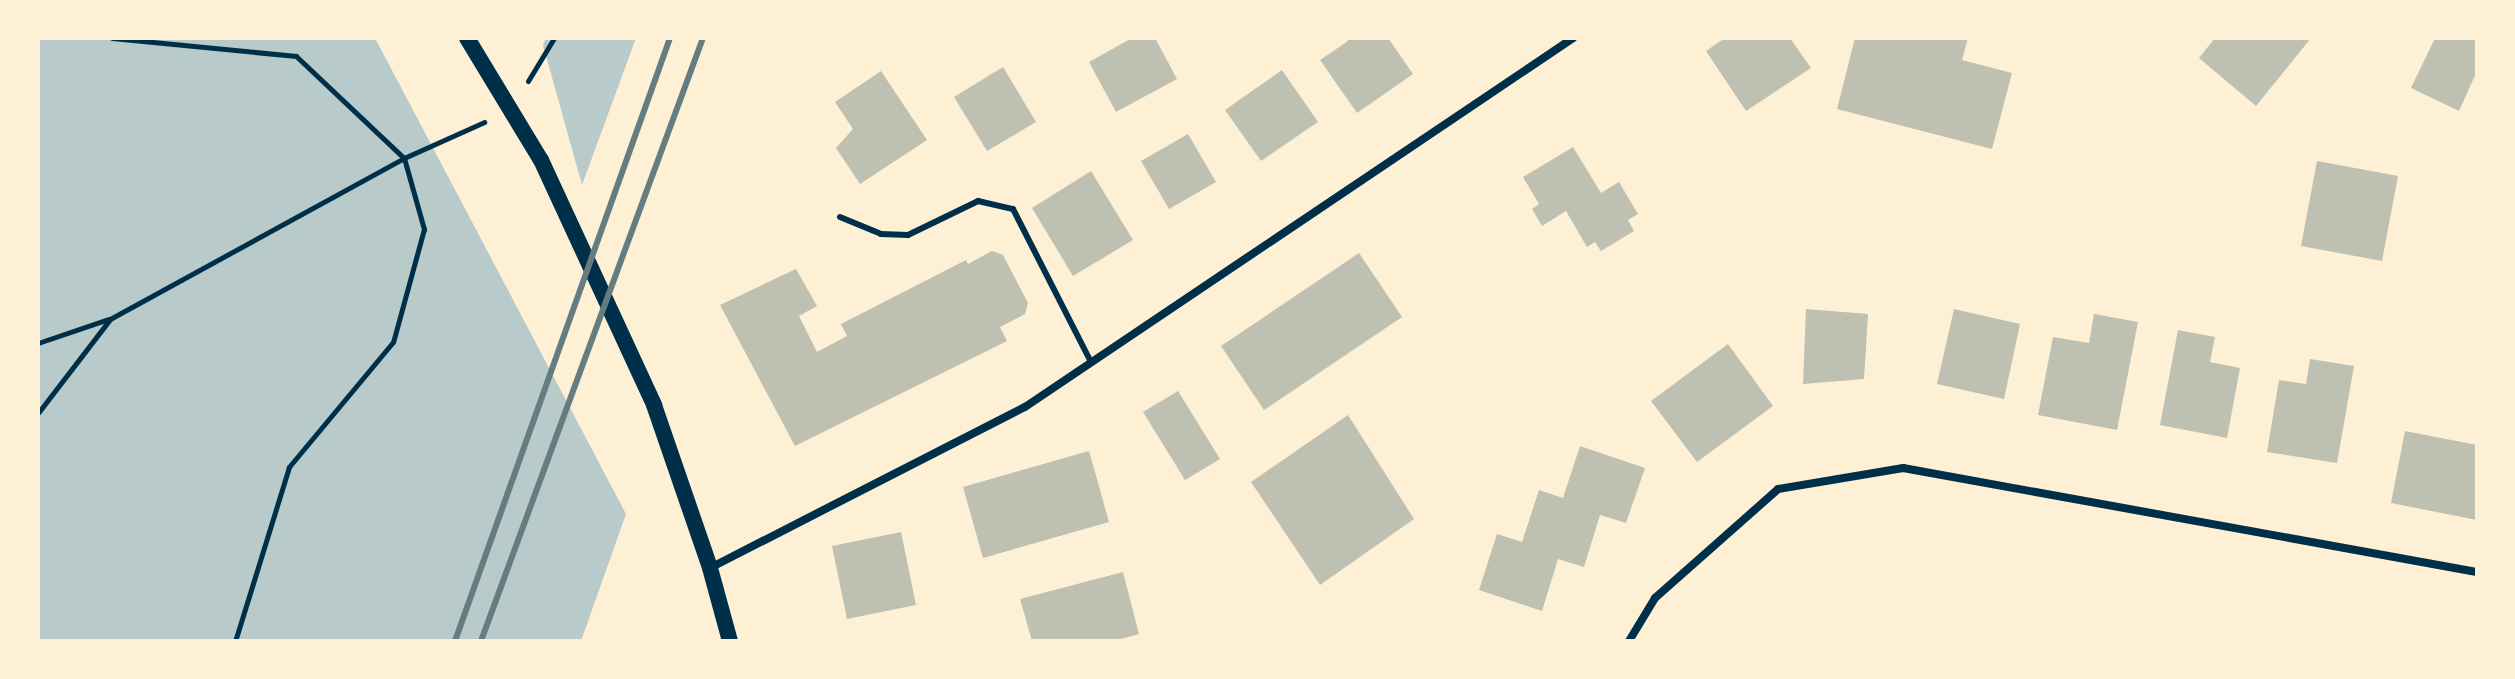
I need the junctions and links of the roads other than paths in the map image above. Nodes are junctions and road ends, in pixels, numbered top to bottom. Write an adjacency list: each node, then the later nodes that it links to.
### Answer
1 (467, 38): 5 (main road)
2 (1573, 38): 4 (street)
3 (840, 217): 4 (lane)
4 (1091, 362): 5 (street)
5 (710, 568): 7 (main road)
6 (2477, 572): 8 (street)
7 (730, 641)
8 (1629, 641)

